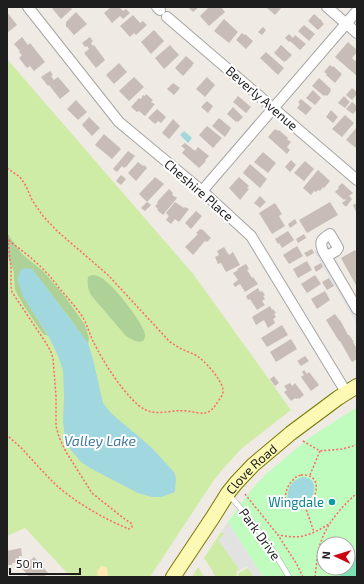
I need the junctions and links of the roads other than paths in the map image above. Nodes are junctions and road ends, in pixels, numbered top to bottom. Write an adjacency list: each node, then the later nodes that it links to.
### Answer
1 (28, 7): 9 (street, Cheshire Place)
2 (327, 7): 5 (street)
3 (161, 11): 7 (street, Beverly Avenue)
4 (357, 11): 5 (street)
5 (346, 24): 6 (street); 7 (street)
6 (357, 33)
7 (273, 108): 8 (street, Beverly Avenue); 9 (street)
8 (357, 180)
9 (202, 192): 12 (street, Cheshire Place)
10 (327, 256): 11 (street)
11 (357, 310)
12 (352, 389): 13 (main road, Clove Road)
13 (228, 494): 14 (main road, Clove Road); 15 (lane, Park Drive)
14 (173, 577)
15 (289, 577)

